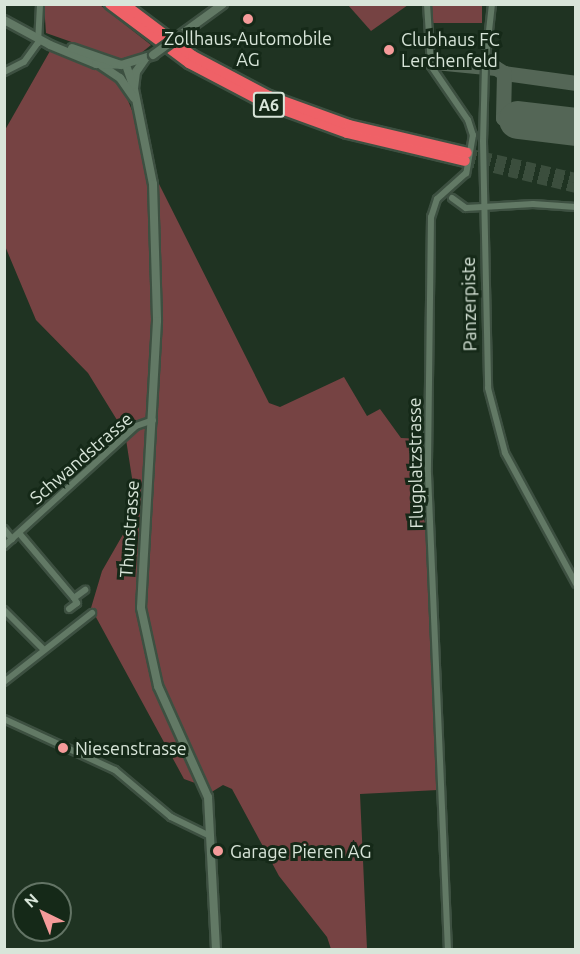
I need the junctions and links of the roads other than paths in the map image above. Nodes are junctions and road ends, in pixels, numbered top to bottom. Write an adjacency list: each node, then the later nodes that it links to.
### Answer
1 (40, 4): 8 (street)
2 (111, 4): 3 (highway, A6)
3 (123, 4)
4 (223, 4): 9 (main road, bridge)
5 (427, 4): 16 (street)
6 (492, 4): 17 (street, Panzerpiste)
7 (4, 20): 8 (main road)
8 (40, 38): 10 (main road); 11 (main road); 12 (street)
9 (149, 57): 10 (main road); 14 (street, Thunstrasse)
10 (124, 65): 11 (main road); 13 (street); 14 (street, Thunstrasse)
11 (102, 66): 13 (street, Thunstrasse)
12 (4, 72)
13 (126, 84): 15 (street, Thunstrasse)
14 (134, 89): 15 (street, Thunstrasse)
15 (135, 99): 21 (street, Thunstrasse)
16 (473, 141): 17 (street); 37 (street, Flugplatzstrasse)
17 (483, 141): 19 (street, Panzerpiste)
18 (452, 198): 19 (street)
19 (482, 206): 20 (street); 26 (street, Panzerpiste)
20 (576, 207)
21 (153, 420): 23 (street, Schwandstrasse); 35 (street, Thunstrasse)
22 (4, 529): 24 (street)
23 (19, 533): 24 (street, Schwandstrasse); 28 (street)
24 (12, 539): 25 (street, Schwandstrasse)
25 (4, 546)
26 (576, 584)
27 (85, 590): 28 (street)
28 (74, 598): 29 (street)
29 (69, 609)
30 (4, 610): 32 (street)
31 (92, 613): 33 (street)
32 (42, 648)
33 (4, 682)
34 (4, 719): 35 (street)
35 (210, 836): 36 (street, Thunstrasse)
36 (216, 950)
37 (448, 950)

